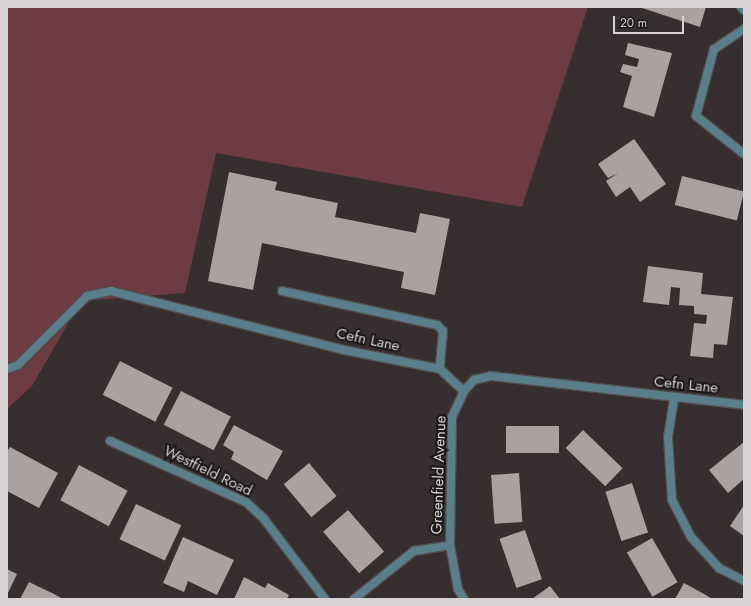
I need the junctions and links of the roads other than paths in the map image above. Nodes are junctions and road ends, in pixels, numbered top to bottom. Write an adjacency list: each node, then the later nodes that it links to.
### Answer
1 (741, 7): 2 (street)
2 (744, 10)
3 (744, 28): 4 (street)
4 (744, 154)
5 (282, 291): 7 (street)
6 (7, 369): 7 (street, Cefn Lane)
7 (440, 369): 8 (street)
8 (464, 391): 9 (street, Cefn Lane); 12 (street, Greenfield Avenue)
9 (674, 398): 10 (street, Cefn Lane); 13 (street)
10 (744, 405)
11 (110, 441): 14 (street, Westfield Road)
12 (450, 545): 15 (street, Greenfield Avenue); 16 (street)
13 (744, 581)
14 (325, 599)
15 (354, 599)
16 (464, 599)

